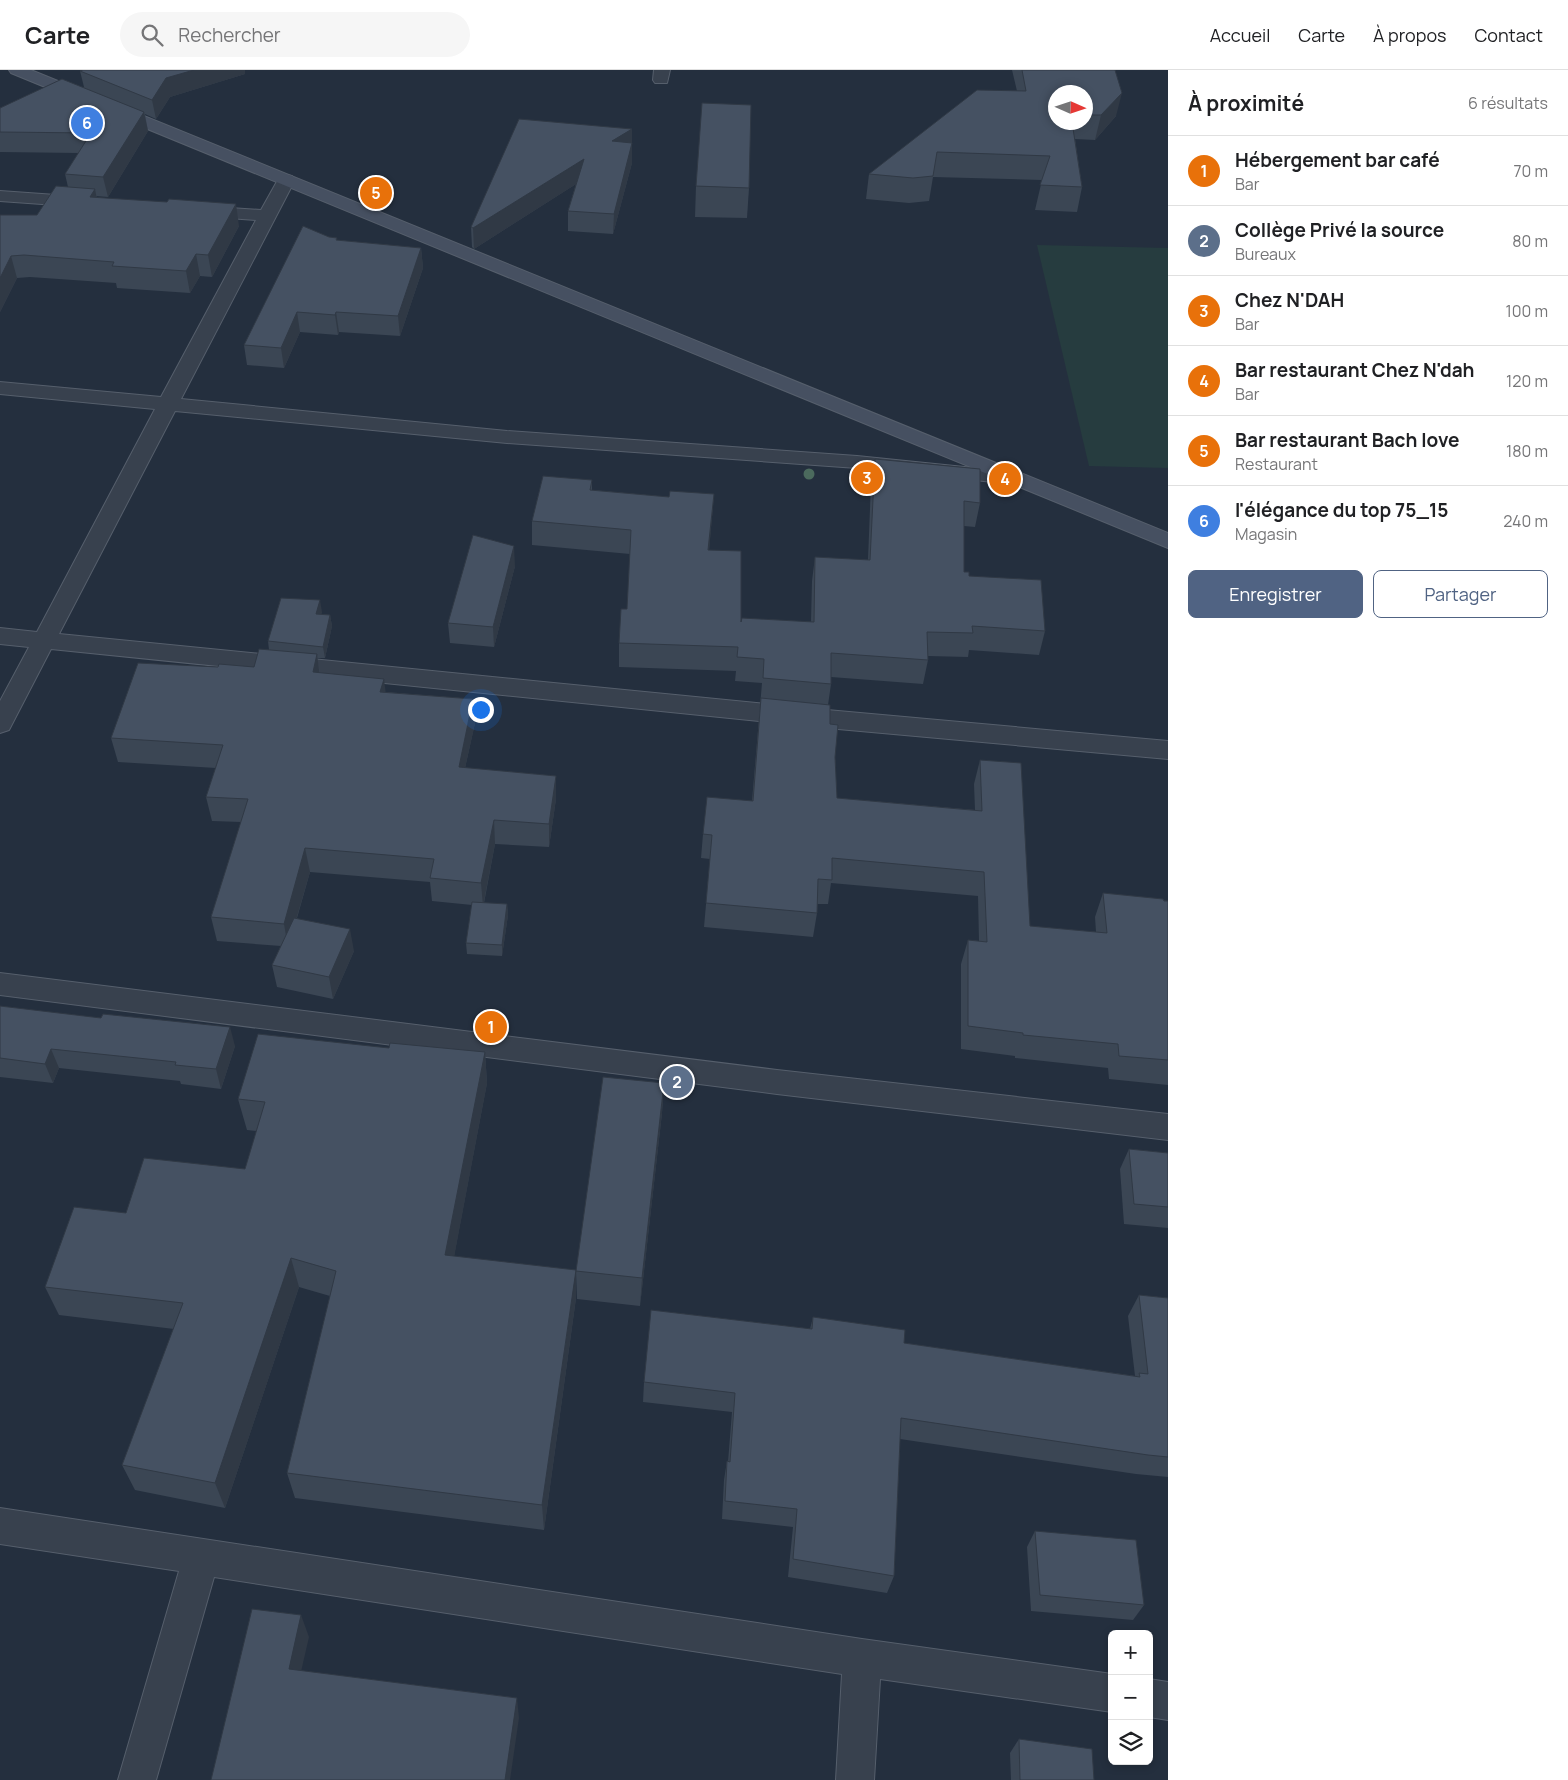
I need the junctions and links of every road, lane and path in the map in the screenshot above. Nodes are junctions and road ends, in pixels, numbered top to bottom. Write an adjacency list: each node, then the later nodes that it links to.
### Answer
1 (18, 70): 2 (street)
2 (286, 180): 6 (street); 9 (street)
3 (0, 196): 4 (street)
4 (99, 203)
5 (179, 209): 6 (street)
6 (268, 216): 8 (street)
7 (0, 388): 8 (street)
8 (168, 404): 9 (street); 12 (street)
9 (1013, 478): 10 (street)
10 (1168, 541)
11 (0, 636): 12 (street)
12 (44, 641): 13 (street); 14 (street)
13 (0, 724)
14 (1168, 750)
15 (0, 984): 16 (street)
16 (1168, 1127)
17 (0, 1526): 18 (street)
18 (202, 1556): 19 (street); 23 (street)
19 (862, 1658): 20 (street); 24 (street)
20 (1108, 1692)
21 (1153, 1699): 22 (street)
22 (1168, 1701)
23 (137, 1780)
24 (855, 1780)

